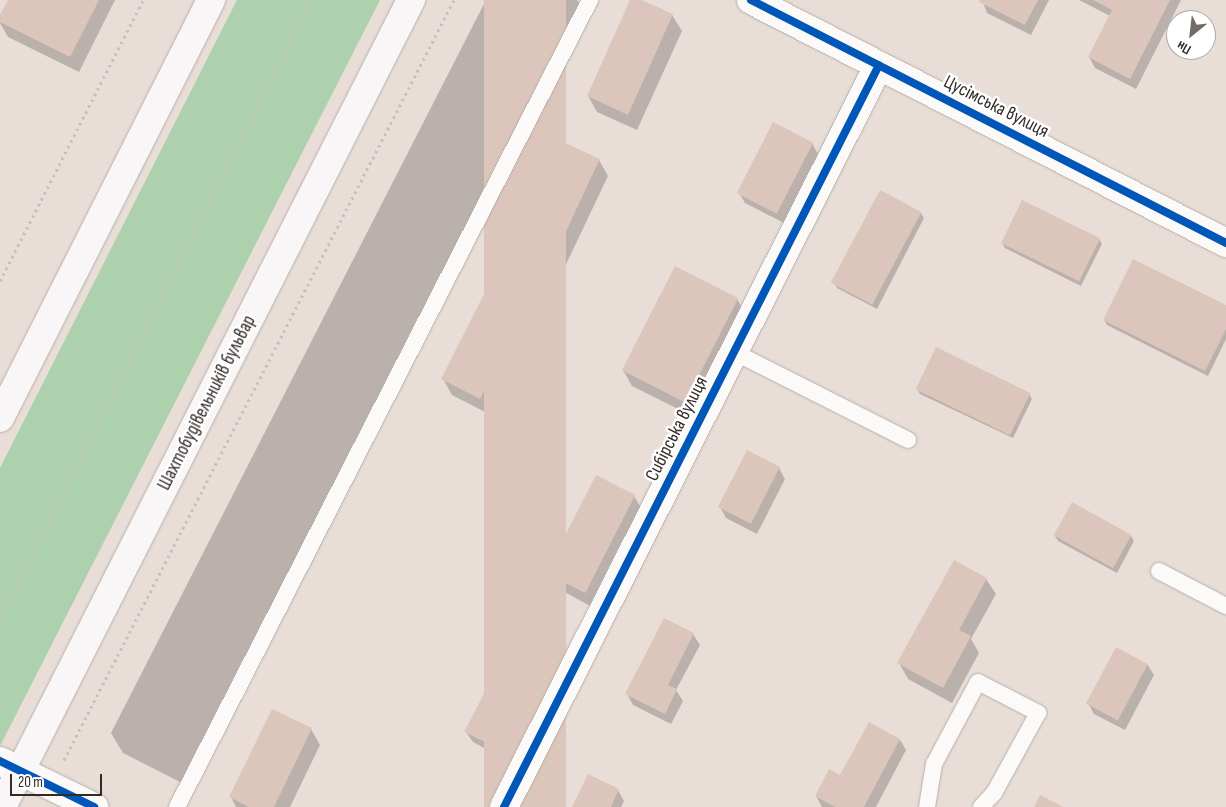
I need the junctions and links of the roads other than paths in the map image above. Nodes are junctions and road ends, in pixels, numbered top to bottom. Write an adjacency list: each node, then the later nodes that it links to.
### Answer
1 (211, 0): 8 (main road)
2 (411, 0): 12 (main road, Шахтобудівельників бульвар)
3 (590, 0): 15 (lane)
4 (751, 0): 5 (street, Цусімська вулиця)
5 (879, 65): 6 (street, Цусімська вулиця); 7 (street, Сибірська вулиця)
6 (1226, 243)
7 (734, 352): 9 (lane); 16 (street, Сибірська вулиця)
8 (0, 418)
9 (908, 440)
10 (1159, 571): 11 (lane)
11 (1226, 606)
12 (10, 766): 13 (main road, Шахтобудівельників бульвар); 14 (street)
13 (2, 807)
14 (94, 807)
15 (177, 807)
16 (504, 807)
17 (927, 807): 18 (lane)
18 (981, 807)

